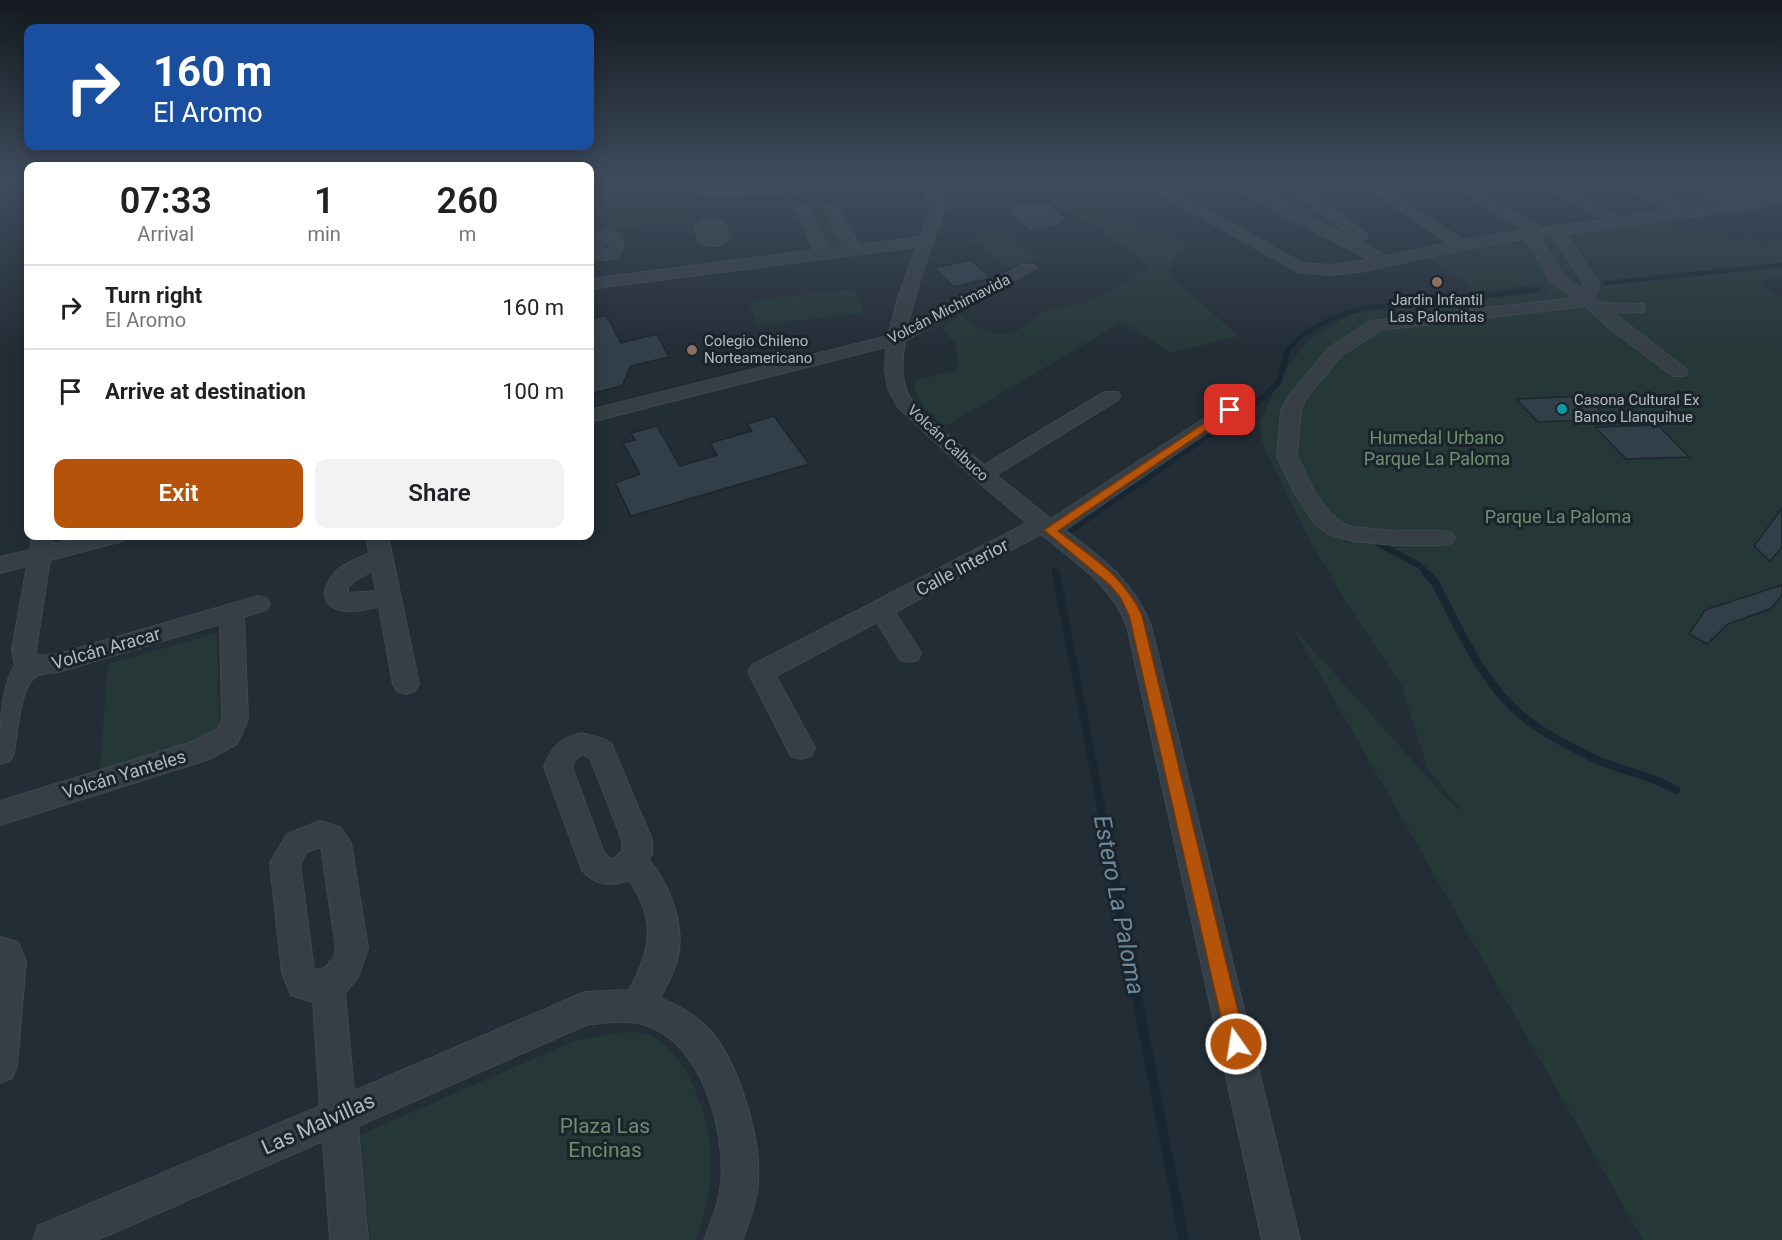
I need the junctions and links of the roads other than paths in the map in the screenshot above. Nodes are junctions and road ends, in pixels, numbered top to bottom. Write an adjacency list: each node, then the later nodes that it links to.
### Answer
1 (816, 237): 15 (street)
2 (847, 237): 14 (street)
3 (926, 237): 12 (street, Volcán Calbuco)
4 (1244, 237): 17 (street)
5 (1343, 237): 17 (street)
6 (1359, 237): 17 (street)
7 (1448, 237): 13 (street)
8 (1514, 237): 13 (street)
9 (1541, 237): 22 (street)
10 (1557, 237): 22 (street)
11 (716, 242): 18 (street)
12 (924, 242): 14 (street); 24 (street, Volcán Calbuco)
13 (1460, 245): 17 (street)
14 (854, 250): 15 (street)
15 (824, 254): 18 (street)
16 (609, 255): 20 (street)
17 (1390, 261)
18 (724, 267): 20 (street)
19 (1028, 268): 24 (street, Volcán Michimavida)
20 (613, 281): 21 (street)
21 (594, 283)
22 (1591, 303): 23 (street); 25 (street); 31 (street)
23 (1637, 308)
24 (897, 339): 28 (street, Volcán Michimavida); 29 (street, Volcán Calbuco)
25 (1679, 372)
26 (1111, 396): 29 (street)
27 (1230, 410): 30 (street, Calle Interior)
28 (594, 415)
29 (982, 475): 30 (street, Volcán Calbuco)
30 (1046, 527): 38 (street, Calle Interior); 55 (street, Volcán Calbuco)
31 (1444, 538)
32 (82, 540): 33 (street)
33 (41, 545): 35 (street); 41 (street, Volcán Aracar)
34 (379, 546): 36 (street); 36 (street)
35 (0, 565)
36 (389, 598): 42 (street)
37 (258, 604): 39 (street, Volcán Aracar)
38 (881, 609): 40 (street); 43 (street, Calle Interior)
39 (232, 613): 41 (street, Volcán Aracar); 45 (street, Volcán Yanteles)
40 (909, 653)
41 (31, 666): 44 (street)
42 (406, 684)
43 (801, 748)
44 (0, 753)
45 (0, 813)
46 (631, 863): 49 (street)
47 (0, 952): 50 (street)
48 (328, 985): 51 (street)
49 (637, 1008): 51 (street, Las Malvillas); 54 (street, Las Malvillas)
50 (0, 1066)
51 (340, 1115): 52 (street, Las Malvillas); 53 (street)
52 (52, 1240)
53 (349, 1240)
54 (723, 1240)
55 (1281, 1240)

